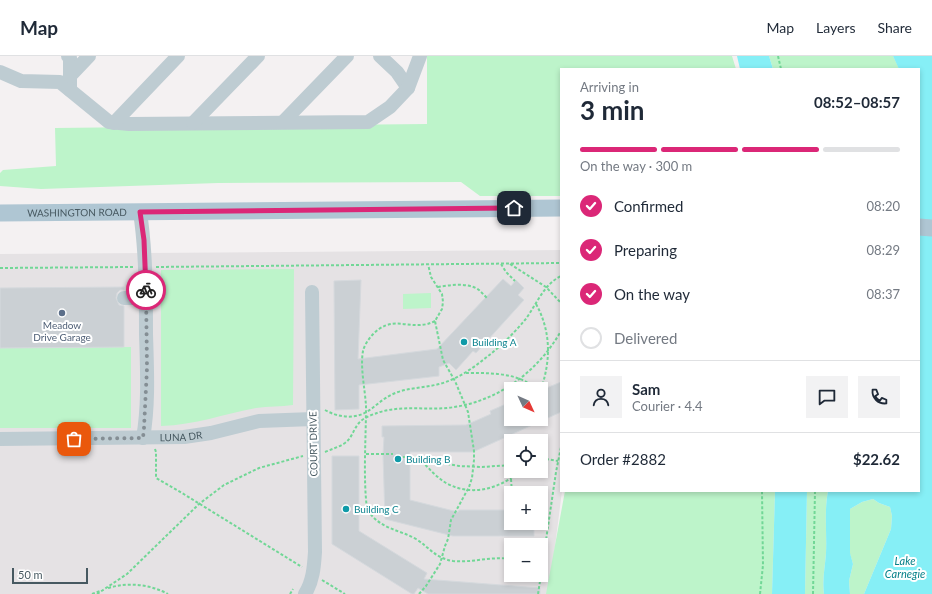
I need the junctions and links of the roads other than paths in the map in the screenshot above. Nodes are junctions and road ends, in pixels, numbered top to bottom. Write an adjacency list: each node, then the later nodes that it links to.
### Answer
1 (68, 56): 9 (street)
2 (89, 56): 9 (street)
3 (178, 56): 13 (street)
4 (258, 56): 14 (street)
5 (347, 56): 12 (street)
6 (380, 56): 10 (street)
7 (420, 56): 10 (street)
8 (0, 72): 11 (street)
9 (70, 76): 11 (street)
10 (408, 88): 12 (street)
11 (70, 90): 13 (street)
12 (283, 122): 14 (street)
13 (114, 123): 14 (street)
14 (193, 123)
15 (560, 208): 16 (main road, WASHINGTON ROAD)
16 (140, 212): 17 (main road, WASHINGTON ROAD); 22 (street)
17 (0, 213)
18 (920, 227): 19 (main road)
19 (932, 228)
20 (312, 292): 23 (street, COURT DRIVE)
21 (124, 298): 22 (street)
22 (146, 298): 25 (street)
23 (313, 413): 25 (street, LUNA DR); 26 (street, COURT DRIVE)
24 (0, 439): 25 (street, LUNA DR)
25 (145, 444)
26 (305, 594)

